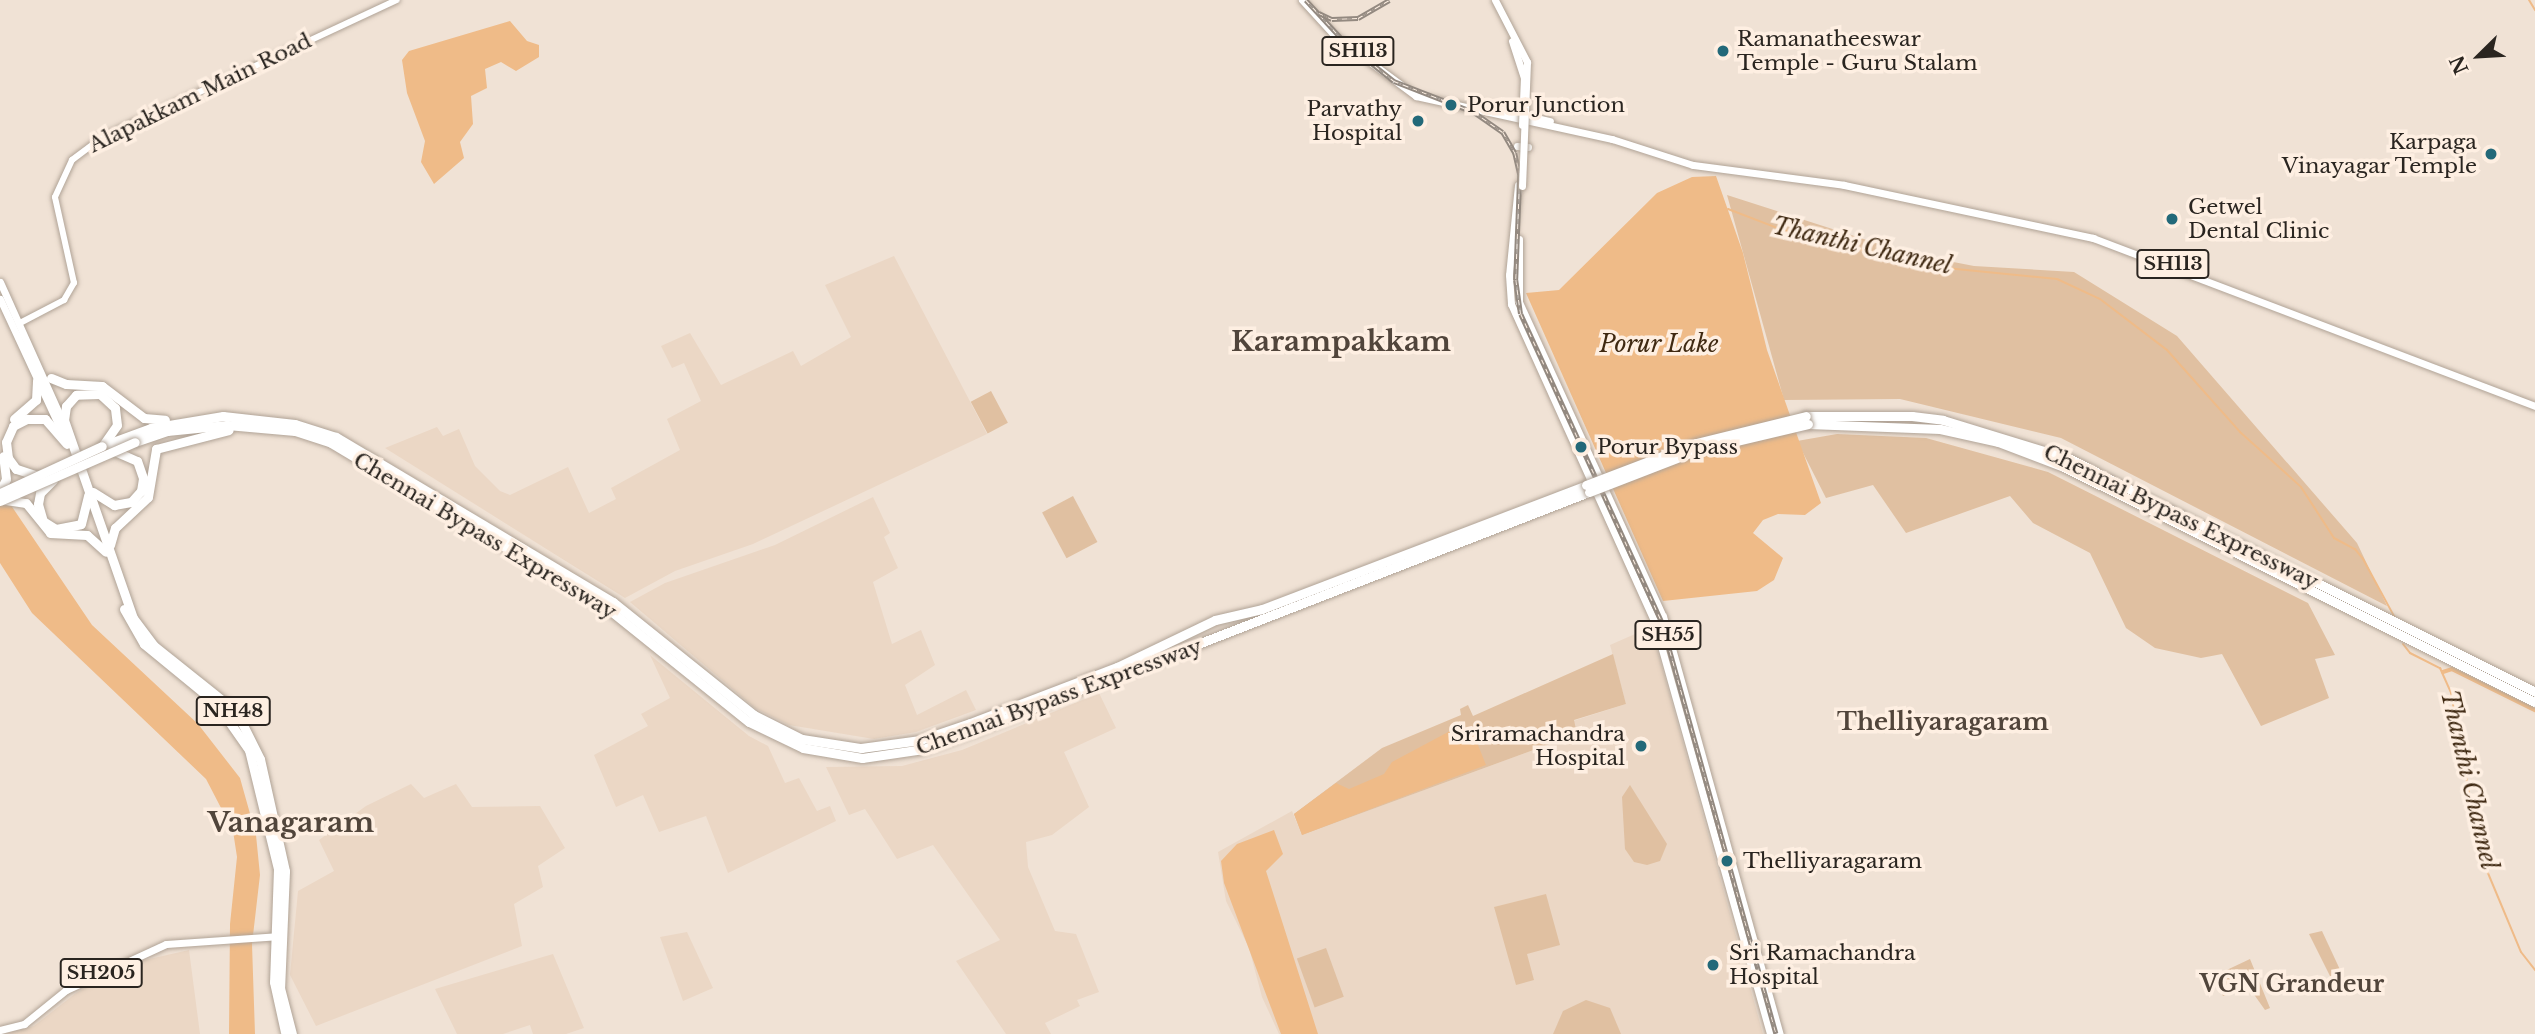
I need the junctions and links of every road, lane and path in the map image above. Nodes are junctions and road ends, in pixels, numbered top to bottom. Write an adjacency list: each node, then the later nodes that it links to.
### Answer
1 (397, 0): 9 (main road, Alapakkam Main Road)
2 (1304, 0): 12 (main road, SH113)
3 (1493, 0): 6 (main road, SH55, bridge)
4 (1517, 146): 5 (main road)
5 (1528, 147)
6 (1516, 251): 38 (main road, SH55); 39 (main road, SH55)
7 (0, 282): 9 (main road)
8 (0, 299): 11 (main road)
9 (20, 323): 17 (main road)
10 (51, 378): 14 (highway)
11 (37, 380): 13 (highway); 17 (main road)
12 (2535, 404)
13 (27, 416): 17 (highway); 22 (highway); 23 (highway)
14 (223, 416): 18 (highway, Chennai Bypass Expressway); 27 (highway, Chennai Bypass Expressway)
15 (1807, 420): 28 (highway, bridge); 32 (highway, Chennai Bypass Expressway); 33 (highway, Chennai Bypass Expressway)
16 (261, 426): 18 (highway, Chennai Bypass Expressway); 26 (highway); 27 (highway, Chennai Bypass Expressway)
17 (64, 431): 19 (highway); 24 (highway)
18 (134, 438): 19 (highway); 20 (highway, bridge)
19 (102, 446): 22 (highway, bridge)
20 (112, 450): 21 (highway, bridge); 24 (highway)
21 (66, 471): 24 (highway, bridge); 25 (highway, bridge)
22 (38, 476): 23 (highway, bridge)
23 (0, 492)
24 (89, 492): 26 (highway, NH48)
25 (0, 501): 26 (highway)
26 (111, 549): 34 (highway, NH48); 34 (highway, NH48)
27 (610, 605): 29 (highway, Chennai Bypass Expressway)
28 (1257, 615): 30 (highway, Chennai Bypass Expressway); 31 (highway, Chennai Bypass Expressway)
29 (627, 618): 30 (highway, Chennai Bypass Expressway); 31 (highway, Chennai Bypass Expressway)
30 (1189, 635): 31 (highway)
31 (1194, 647)
32 (2535, 692)
33 (2535, 702)
34 (280, 938): 35 (main road, SH205); 36 (highway, NH48); 37 (highway, NH48)
35 (0, 1030)
36 (286, 1034)
37 (292, 1034)
38 (1770, 1034)
39 (1780, 1034)

